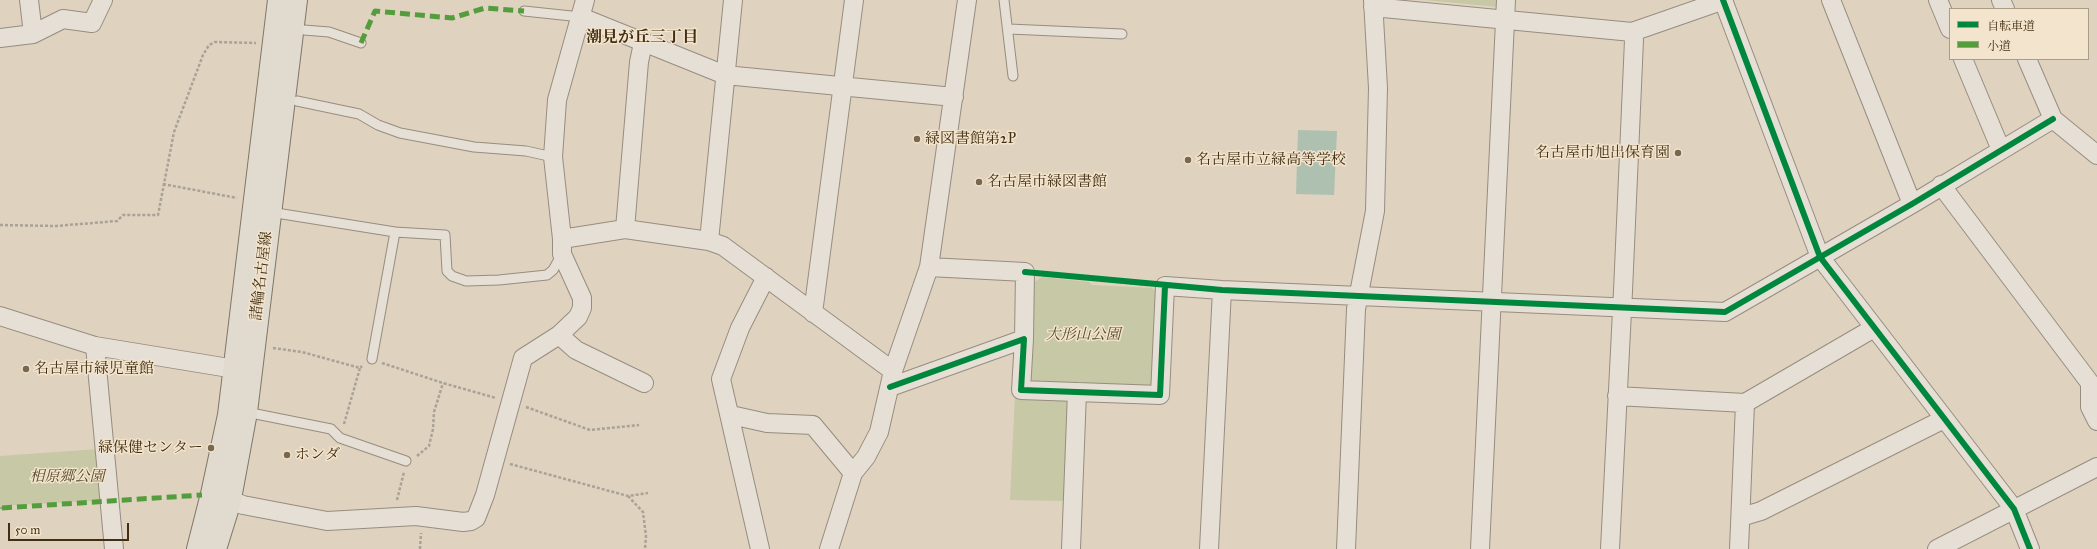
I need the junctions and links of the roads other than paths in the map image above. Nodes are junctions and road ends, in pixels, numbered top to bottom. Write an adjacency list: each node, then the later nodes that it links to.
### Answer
1 (28, 0): 22 (street)
2 (103, 0): 22 (street)
3 (279, 0): 59 (main road, 諸輪名古屋線)
4 (296, 0): 40 (main road, 諸輪名古屋線)
5 (585, 0): 16 (street)
6 (733, 0): 29 (street)
7 (854, 0): 31 (street)
8 (967, 0): 32 (street)
9 (1004, 0): 19 (lane)
10 (1506, 0): 17 (street)
11 (1724, 0): 21 (street); 45 (street)
12 (1831, 0): 39 (street)
13 (1938, 0): 18 (street)
14 (1373, 3): 17 (street); 49 (street)
15 (524, 11): 16 (lane)
16 (581, 17): 26 (street); 37 (street)
17 (1505, 19): 21 (street); 50 (street)
18 (1949, 27)
19 (1009, 29): 23 (lane); 30 (lane)
20 (304, 30): 25 (lane)
21 (1632, 32): 51 (street)
22 (34, 34): 24 (street)
23 (1122, 34)
24 (0, 38)
25 (362, 43)
26 (643, 43): 29 (street); 41 (street)
27 (1963, 60): 35 (street)
28 (2027, 60): 34 (street)
29 (725, 74): 31 (street); 43 (street)
30 (1013, 76)
31 (843, 86): 32 (street); 52 (street)
32 (954, 97): 46 (street)
33 (297, 101): 37 (lane)
34 (2053, 119): 35 (street); 36 (street)
35 (2001, 150): 38 (street)
36 (2097, 155)
37 (553, 157): 44 (street)
38 (1942, 186): 39 (street); 61 (street)
39 (1912, 204): 45 (street)
40 (270, 212): 42 (lane); 66 (main road, 諸輪名古屋線)
41 (625, 229): 43 (street); 44 (street)
42 (395, 232): 44 (lane); 58 (lane)
43 (709, 242): 47 (street)
44 (562, 246): 55 (street)
45 (1820, 257): 51 (street); 54 (street)
46 (929, 267): 56 (street); 60 (street)
47 (766, 277): 52 (street); 67 (street)
48 (1222, 290): 49 (street); 63 (street); 82 (street)
49 (1358, 296): 50 (street); 83 (street)
50 (1491, 302): 51 (street); 84 (street)
51 (1622, 306): 64 (street)
52 (813, 313): 60 (street)
53 (0, 316): 57 (street)
54 (1874, 328): 65 (street); 68 (street)
55 (559, 335): 62 (street); 73 (street)
56 (1024, 339): 60 (street); 63 (street)
57 (95, 346): 59 (street); 76 (street)
58 (372, 359)
59 (235, 369): 77 (main road, 諸輪名古屋線)
60 (891, 379): 72 (street)
61 (2093, 379): 69 (street)
62 (644, 383)
63 (1077, 392): 81 (street)
64 (1617, 396): 65 (street); 85 (street)
65 (1745, 403): 75 (street)
66 (246, 412): 70 (lane); 73 (main road, 諸輪名古屋線)
67 (731, 415): 72 (street); 79 (street)
68 (1944, 419): 74 (street); 75 (street)
69 (2097, 421)
70 (406, 461)
71 (2097, 467): 74 (street)
72 (853, 473): 80 (street)
73 (230, 500): 78 (main road, 諸輪名古屋線)
74 (2014, 510): 87 (street); 88 (street)
75 (1741, 517): 86 (street)
76 (114, 549)
77 (198, 549)
78 (215, 549)
79 (760, 549)
80 (829, 549)
81 (1071, 549)
82 (1209, 549)
83 (1346, 549)
84 (1480, 549)
85 (1610, 549)
86 (1739, 549)
87 (1937, 549)
88 (2030, 549)

